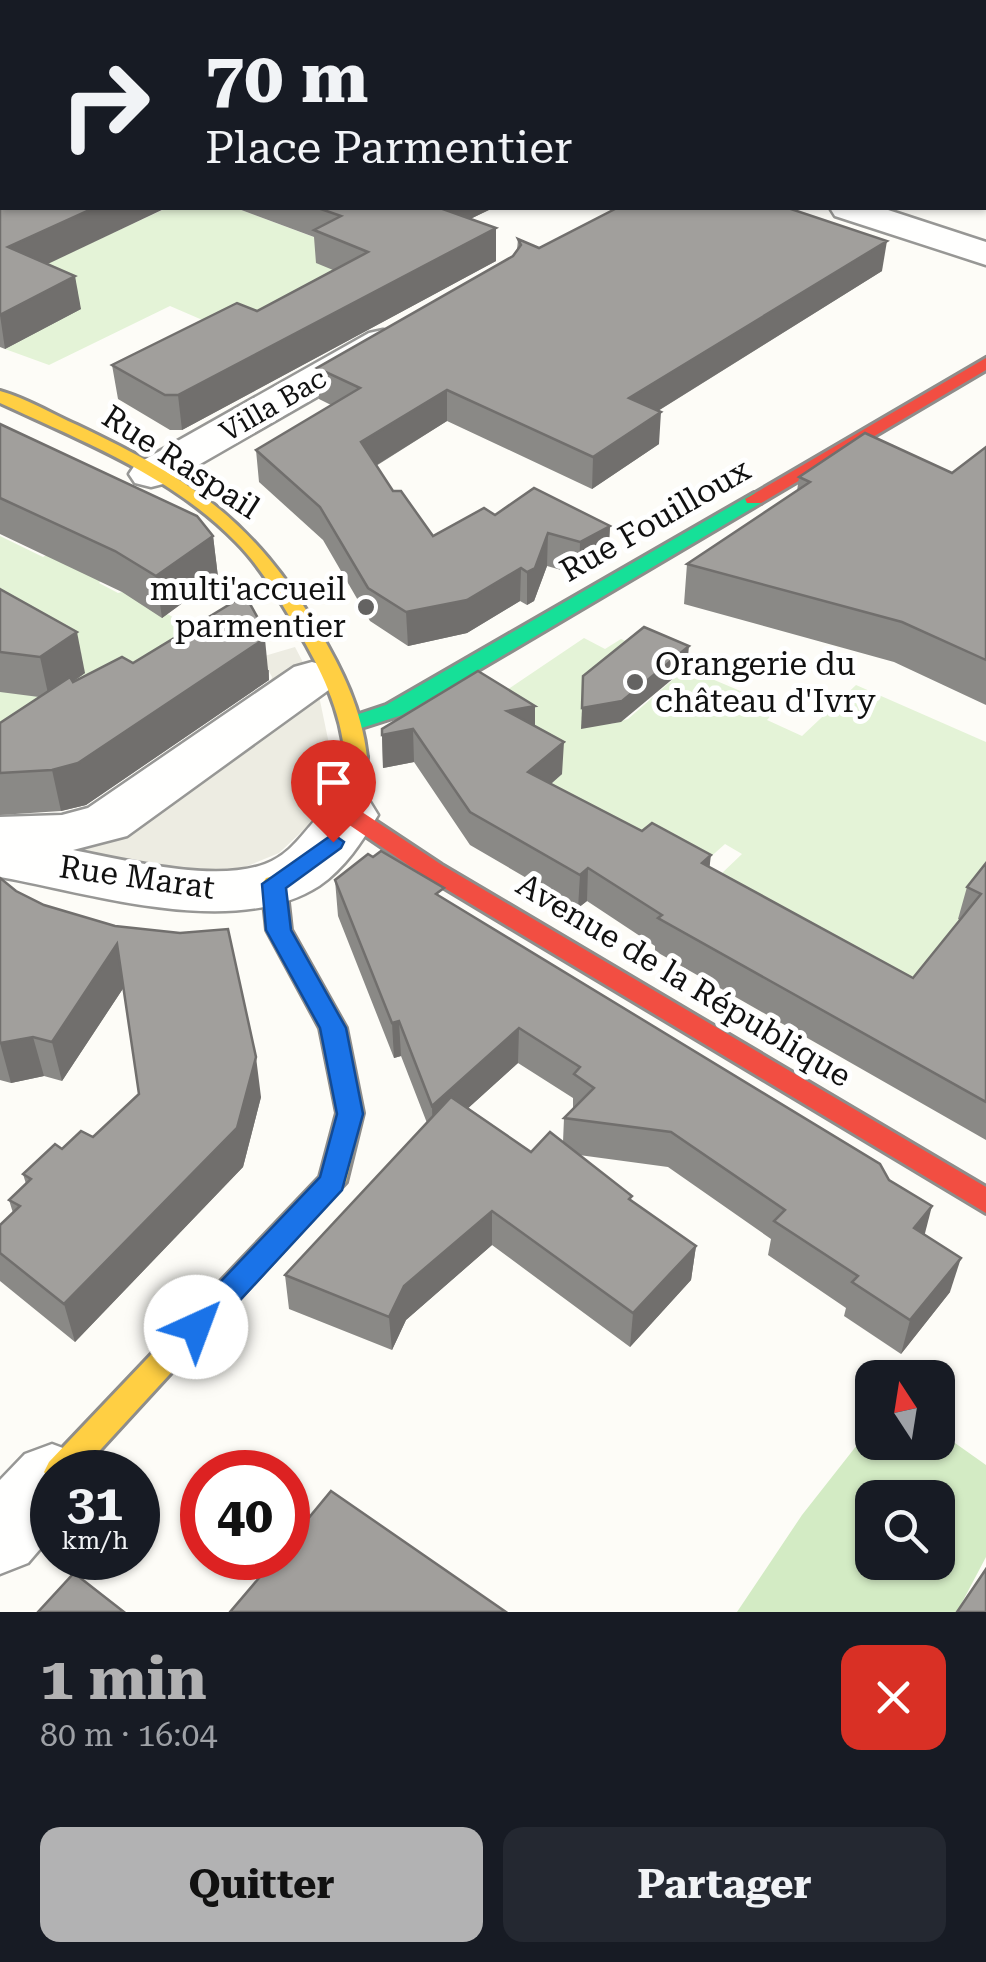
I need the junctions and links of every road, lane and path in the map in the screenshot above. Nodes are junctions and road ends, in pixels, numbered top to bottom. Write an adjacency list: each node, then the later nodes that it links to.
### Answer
1 (854, 210): 2 (street)
2 (986, 254)
3 (414, 324): 6 (street, Villa Bac)
4 (986, 363): 8 (street, Rue Fouilloux)
5 (0, 396): 6 (street, Rue Raspail)
6 (151, 474): 8 (street, Rue Raspail)
7 (312, 678): 10 (street)
8 (352, 724): 9 (street)
9 (350, 815): 12 (street); 13 (street, Avenue de la République)
10 (0, 836)
11 (0, 857): 12 (street, Rue Marat)
12 (274, 884): 14 (street)
13 (986, 1202)
14 (81, 1450)
15 (30, 1504): 16 (street)
16 (0, 1536)

